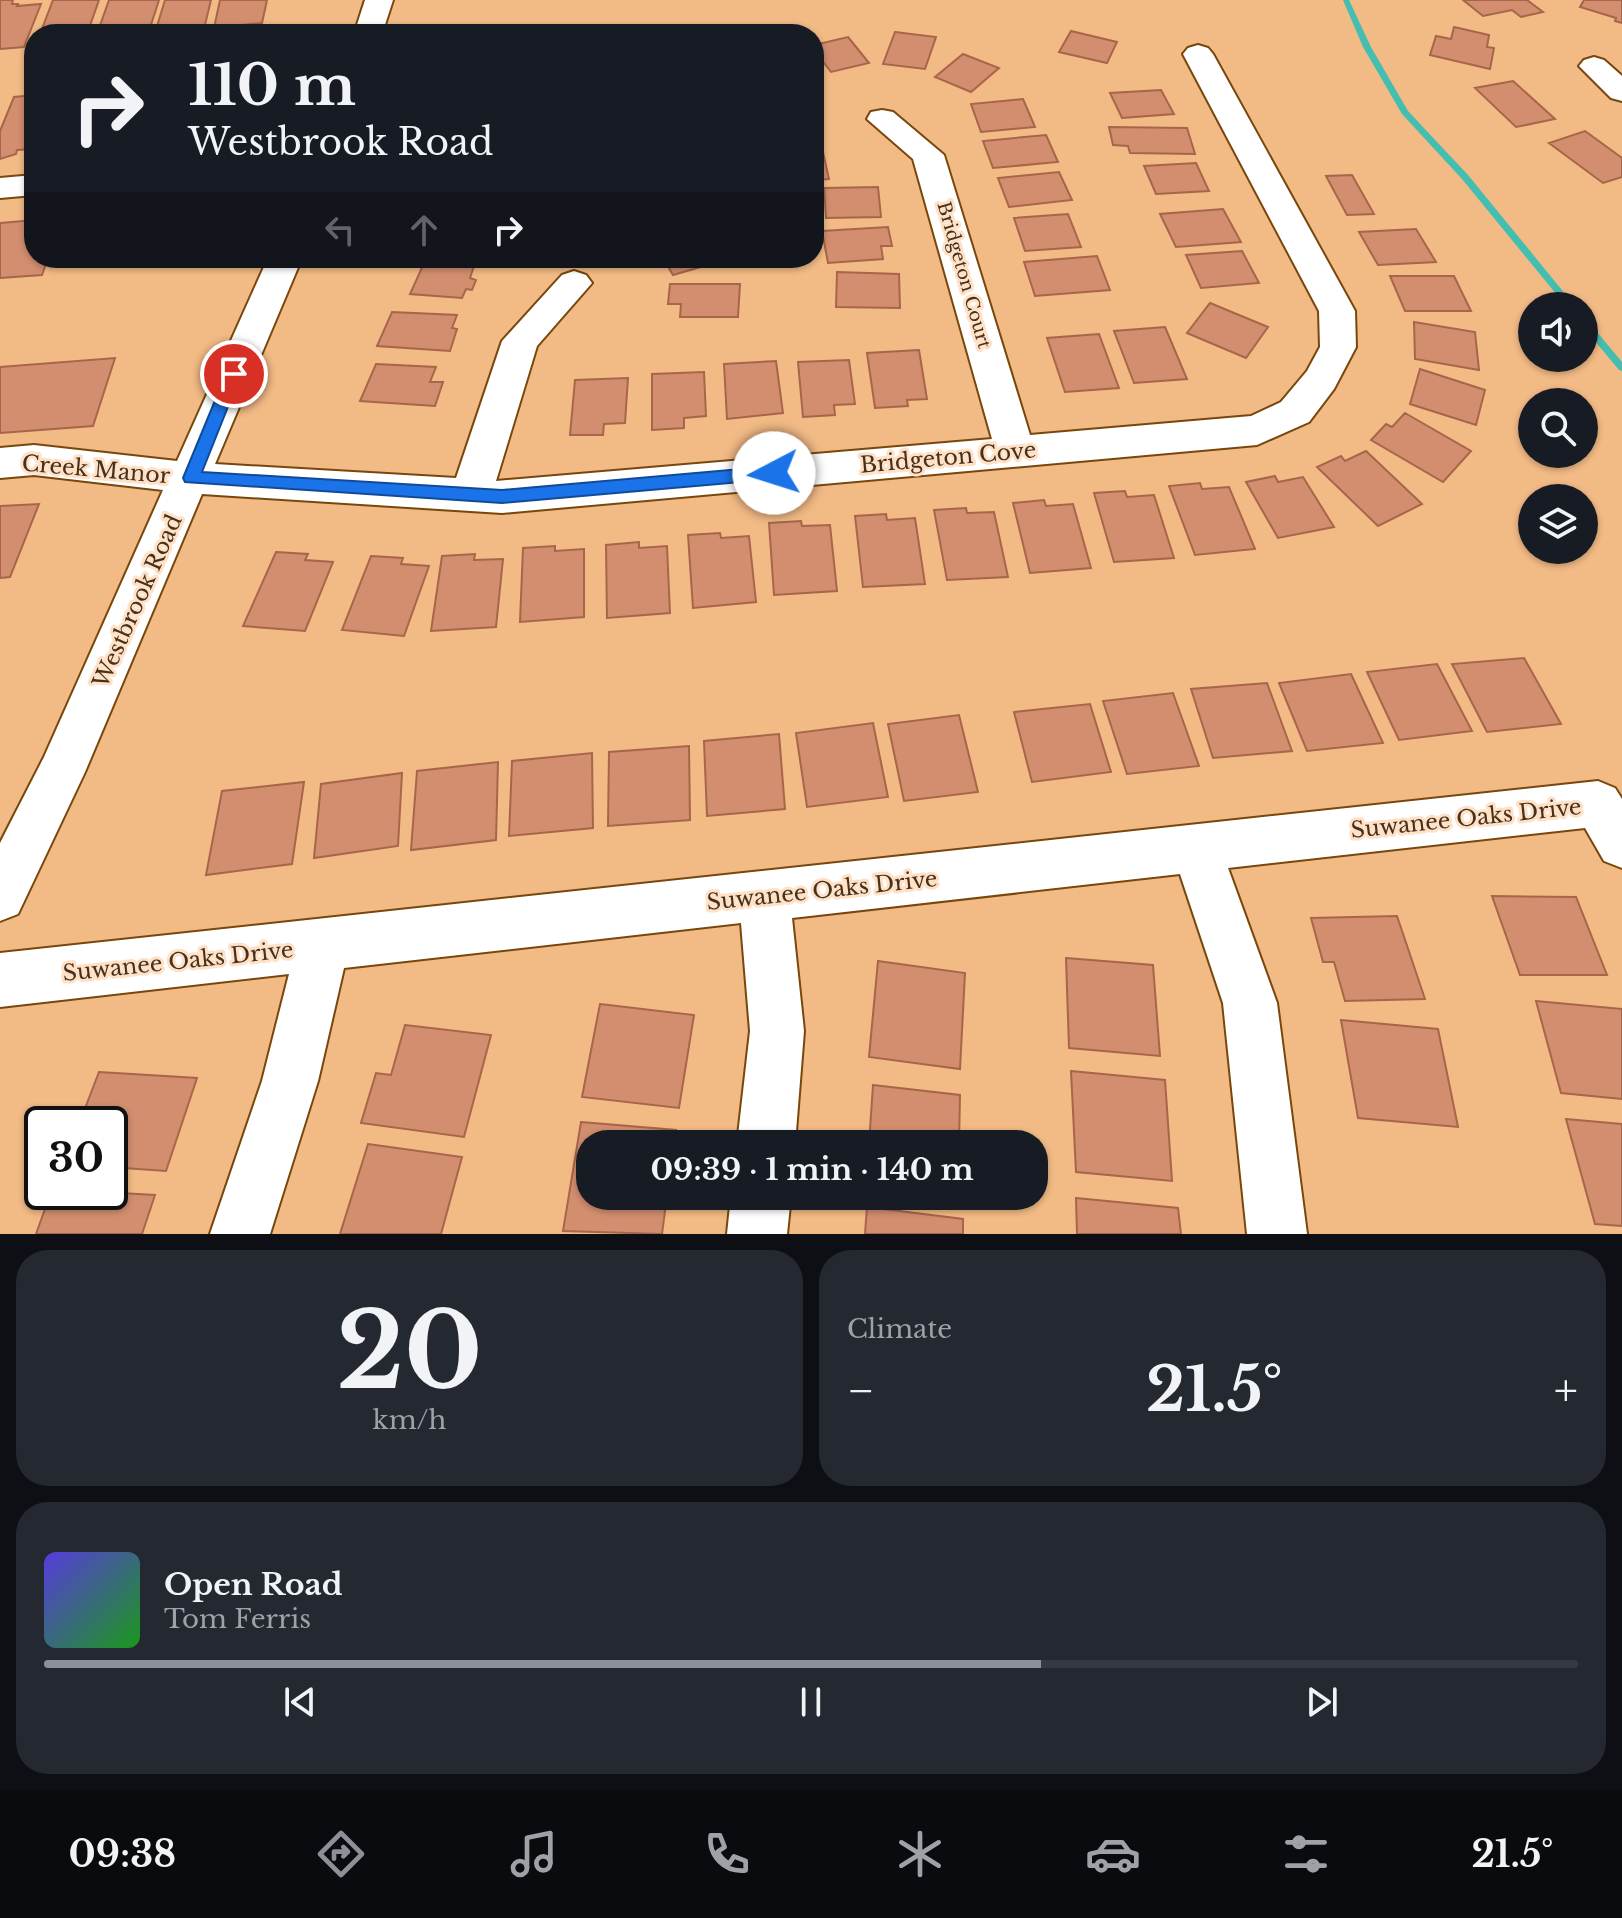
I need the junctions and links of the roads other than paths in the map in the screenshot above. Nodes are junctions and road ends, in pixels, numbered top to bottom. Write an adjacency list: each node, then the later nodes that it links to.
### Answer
1 (379, 0): 2 (street)
2 (371, 24)
3 (1198, 54): 11 (street, Bridgeton Cove)
4 (1594, 66): 5 (street)
5 (1622, 92)
6 (882, 119): 11 (street, Bridgeton Court)
7 (24, 186): 8 (street)
8 (0, 188)
9 (280, 268): 13 (street, Westbrook Road)
10 (574, 283): 14 (street)
11 (1015, 451): 14 (street, Bridgeton Cove)
12 (0, 463): 13 (street, Creek Manor)
13 (191, 478): 14 (street, Bridgeton Cove); 17 (street, Westbrook Road)
14 (471, 495)
15 (1622, 844): 16 (street, Suwanee Oaks Drive)
16 (1196, 848): 18 (street, Suwanee Oaks Drive); 25 (street)
17 (0, 896)
18 (764, 896): 19 (street, Suwanee Oaks Drive); 21 (street)
19 (323, 945): 20 (street, Suwanee Oaks Drive); 23 (street)
20 (0, 980)
21 (767, 1130)
22 (760, 1210): 24 (street)
23 (240, 1234)
24 (757, 1234)
25 (1277, 1234)

